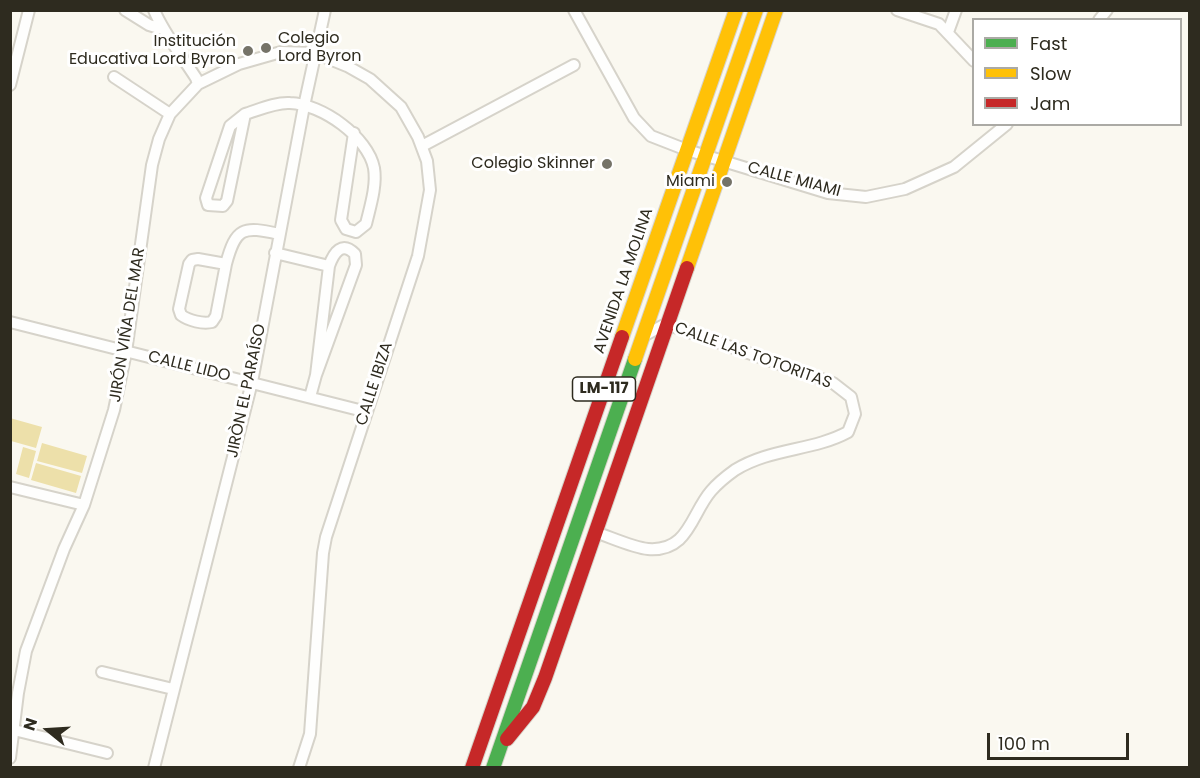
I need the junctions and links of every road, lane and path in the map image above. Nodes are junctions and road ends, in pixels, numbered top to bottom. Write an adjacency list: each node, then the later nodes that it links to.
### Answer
1 (29, 10): 13 (street)
2 (125, 10): 11 (street)
3 (154, 10): 11 (street)
4 (325, 10): 14 (street, JIRÒN EL PARAÍSO)
5 (574, 10): 26 (street, CALLE MIAMI)
6 (736, 10): 26 (main road, AVENIDA LA MOLINA / LM-117)
7 (756, 10): 27 (main road, LM-117)
8 (776, 10): 28 (main road, LM-117)
9 (897, 10): 12 (street)
10 (956, 10): 12 (street)
11 (162, 29): 18 (street)
12 (948, 32): 15 (street)
13 (16, 43): 19 (street)
14 (315, 53): 18 (street, JIRÓN VIÑA DEL MAR); 20 (street, JIRÒN EL PARAÍSO); 25 (street, CALLE IBIZA)
15 (972, 59)
16 (574, 65): 25 (street)
17 (114, 77): 21 (street)
18 (198, 84): 21 (street, JIRÓN VIÑA DEL MAR)
19 (10, 85)
20 (304, 106): 22 (street); 24 (street); 29 (street, JIRÒN EL PARAÍSO)
21 (170, 114): 36 (street, JIRÓN VIÑA DEL MAR)
22 (245, 114): 22 (street)
23 (1005, 126): 28 (street, CALLE MIAMI)
24 (354, 133): 24 (street)
25 (422, 146): 40 (street, CALLE IBIZA)
26 (687, 150): 27 (street, CALLE MIAMI); 47 (main road, AVENIDA LA MOLINA / LM-117)
27 (705, 155): 28 (street, CALLE MIAMI); 35 (main road, LM-117)
28 (724, 161): 34 (main road, LM-117)
29 (279, 234): 30 (street, JIRÒN EL PARAÍSO); 31 (street)
30 (275, 253): 32 (street); 38 (street, JIRÒN EL PARAÍSO)
31 (226, 264): 31 (street)
32 (329, 266): 37 (street); 37 (street)
33 (10, 322): 36 (street, CALLE LIDO)
34 (666, 324): 35 (street, CALLE LAS TOTORITAS); 43 (main road, LM-117); 43 (street, CALLE LAS TOTORITAS)
35 (642, 336): 44 (main road, LM-117)
36 (126, 352): 38 (street, CALLE LIDO); 42 (street, JIRÓN VIÑA DEL MAR)
37 (316, 375): 39 (street)
38 (252, 382): 39 (street, CALLE LIDO); 46 (street, JIRÒN EL PARAÍSO)
39 (310, 398): 40 (street, CALLE LIDO)
40 (367, 412): 53 (street, CALLE IBIZA)
41 (10, 487): 42 (street)
42 (84, 505): 48 (street, JIRÓN VIÑA DEL MAR)
43 (595, 532): 49 (main road, LM-117)
44 (538, 637): 47 (main road); 49 (main road, LM-117)
45 (102, 672): 46 (street)
46 (174, 689): 52 (street, JIRÒN EL PARAÍSO)
47 (491, 713): 54 (main road, AVENIDA LA MOLINA / LM-117)
48 (14, 730): 50 (street); 51 (street, JIRÓN VIÑA DEL MAR)
49 (501, 746): 55 (main road, LM-117)
50 (107, 753)
51 (10, 758)
52 (154, 768)
53 (298, 768)
54 (472, 768)
55 (493, 768)

